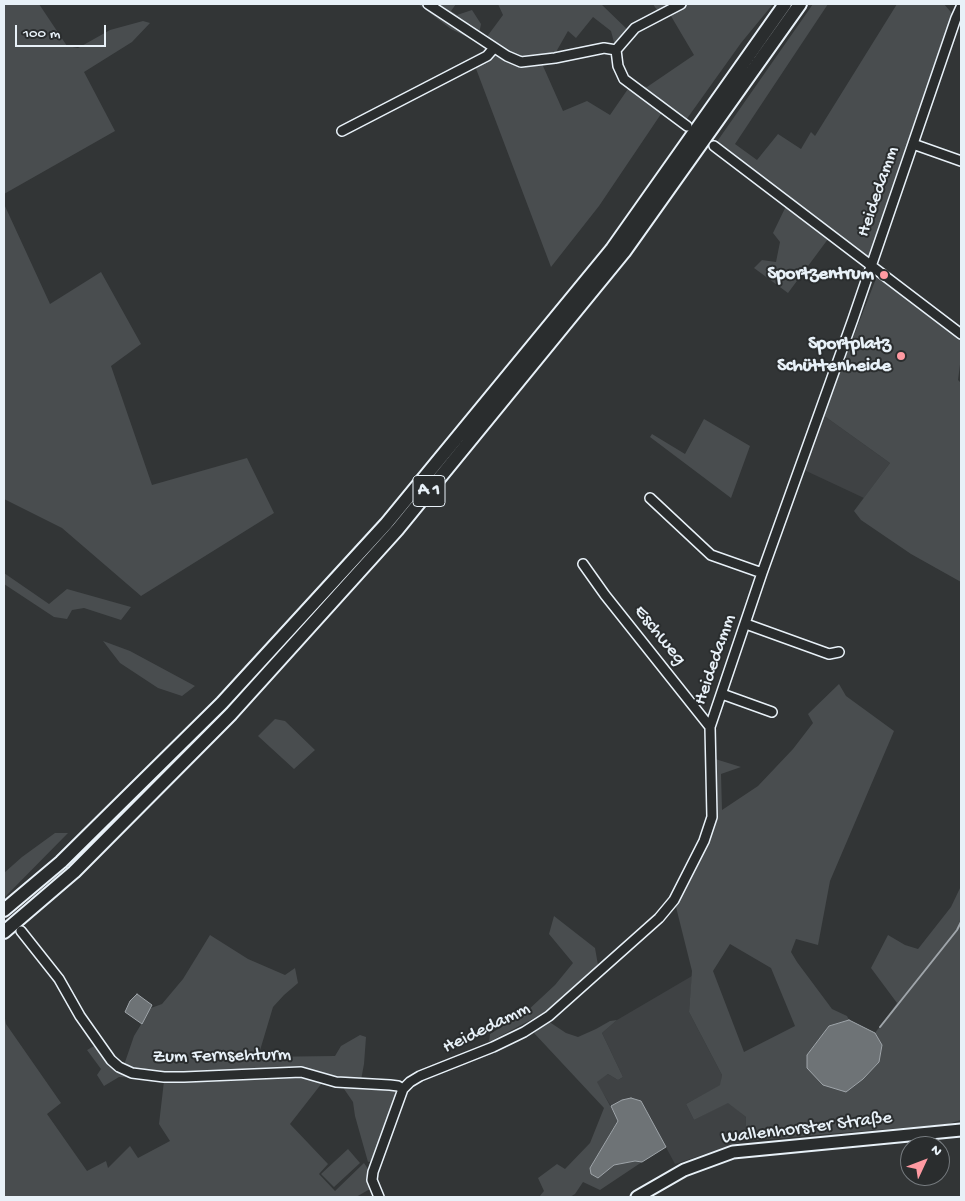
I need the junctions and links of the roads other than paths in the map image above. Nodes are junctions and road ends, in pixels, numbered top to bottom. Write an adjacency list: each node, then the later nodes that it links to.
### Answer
1 (428, 4): 6 (street)
2 (681, 4): 7 (street)
3 (785, 4): 23 (highway, A 1)
4 (800, 4): 25 (highway, A 1)
5 (961, 6): 10 (street, Heidedamm)
6 (494, 48): 7 (street); 9 (street)
7 (616, 50): 8 (street)
8 (687, 126)
9 (342, 131)
10 (913, 144): 12 (street); 13 (street, Heidedamm)
11 (714, 146): 13 (street)
12 (961, 161)
13 (871, 265): 14 (street); 17 (street, Heidedamm)
14 (961, 334)
15 (650, 498): 17 (street)
16 (583, 564): 22 (street, Eschweg)
17 (762, 574): 18 (street, Heidedamm)
18 (746, 624): 19 (street); 20 (street, Heidedamm)
19 (839, 652)
20 (722, 694): 21 (street); 22 (street, Heidedamm)
21 (772, 712)
22 (710, 727): 26 (street, Heidedamm)
23 (4, 910)
24 (21, 931): 26 (street, Zum Fernsehturm)
25 (4, 932)
26 (403, 1089): 28 (street)
27 (960, 1132): 29 (main road, Wallenhorster Straße)
28 (379, 1197)
29 (637, 1197)

